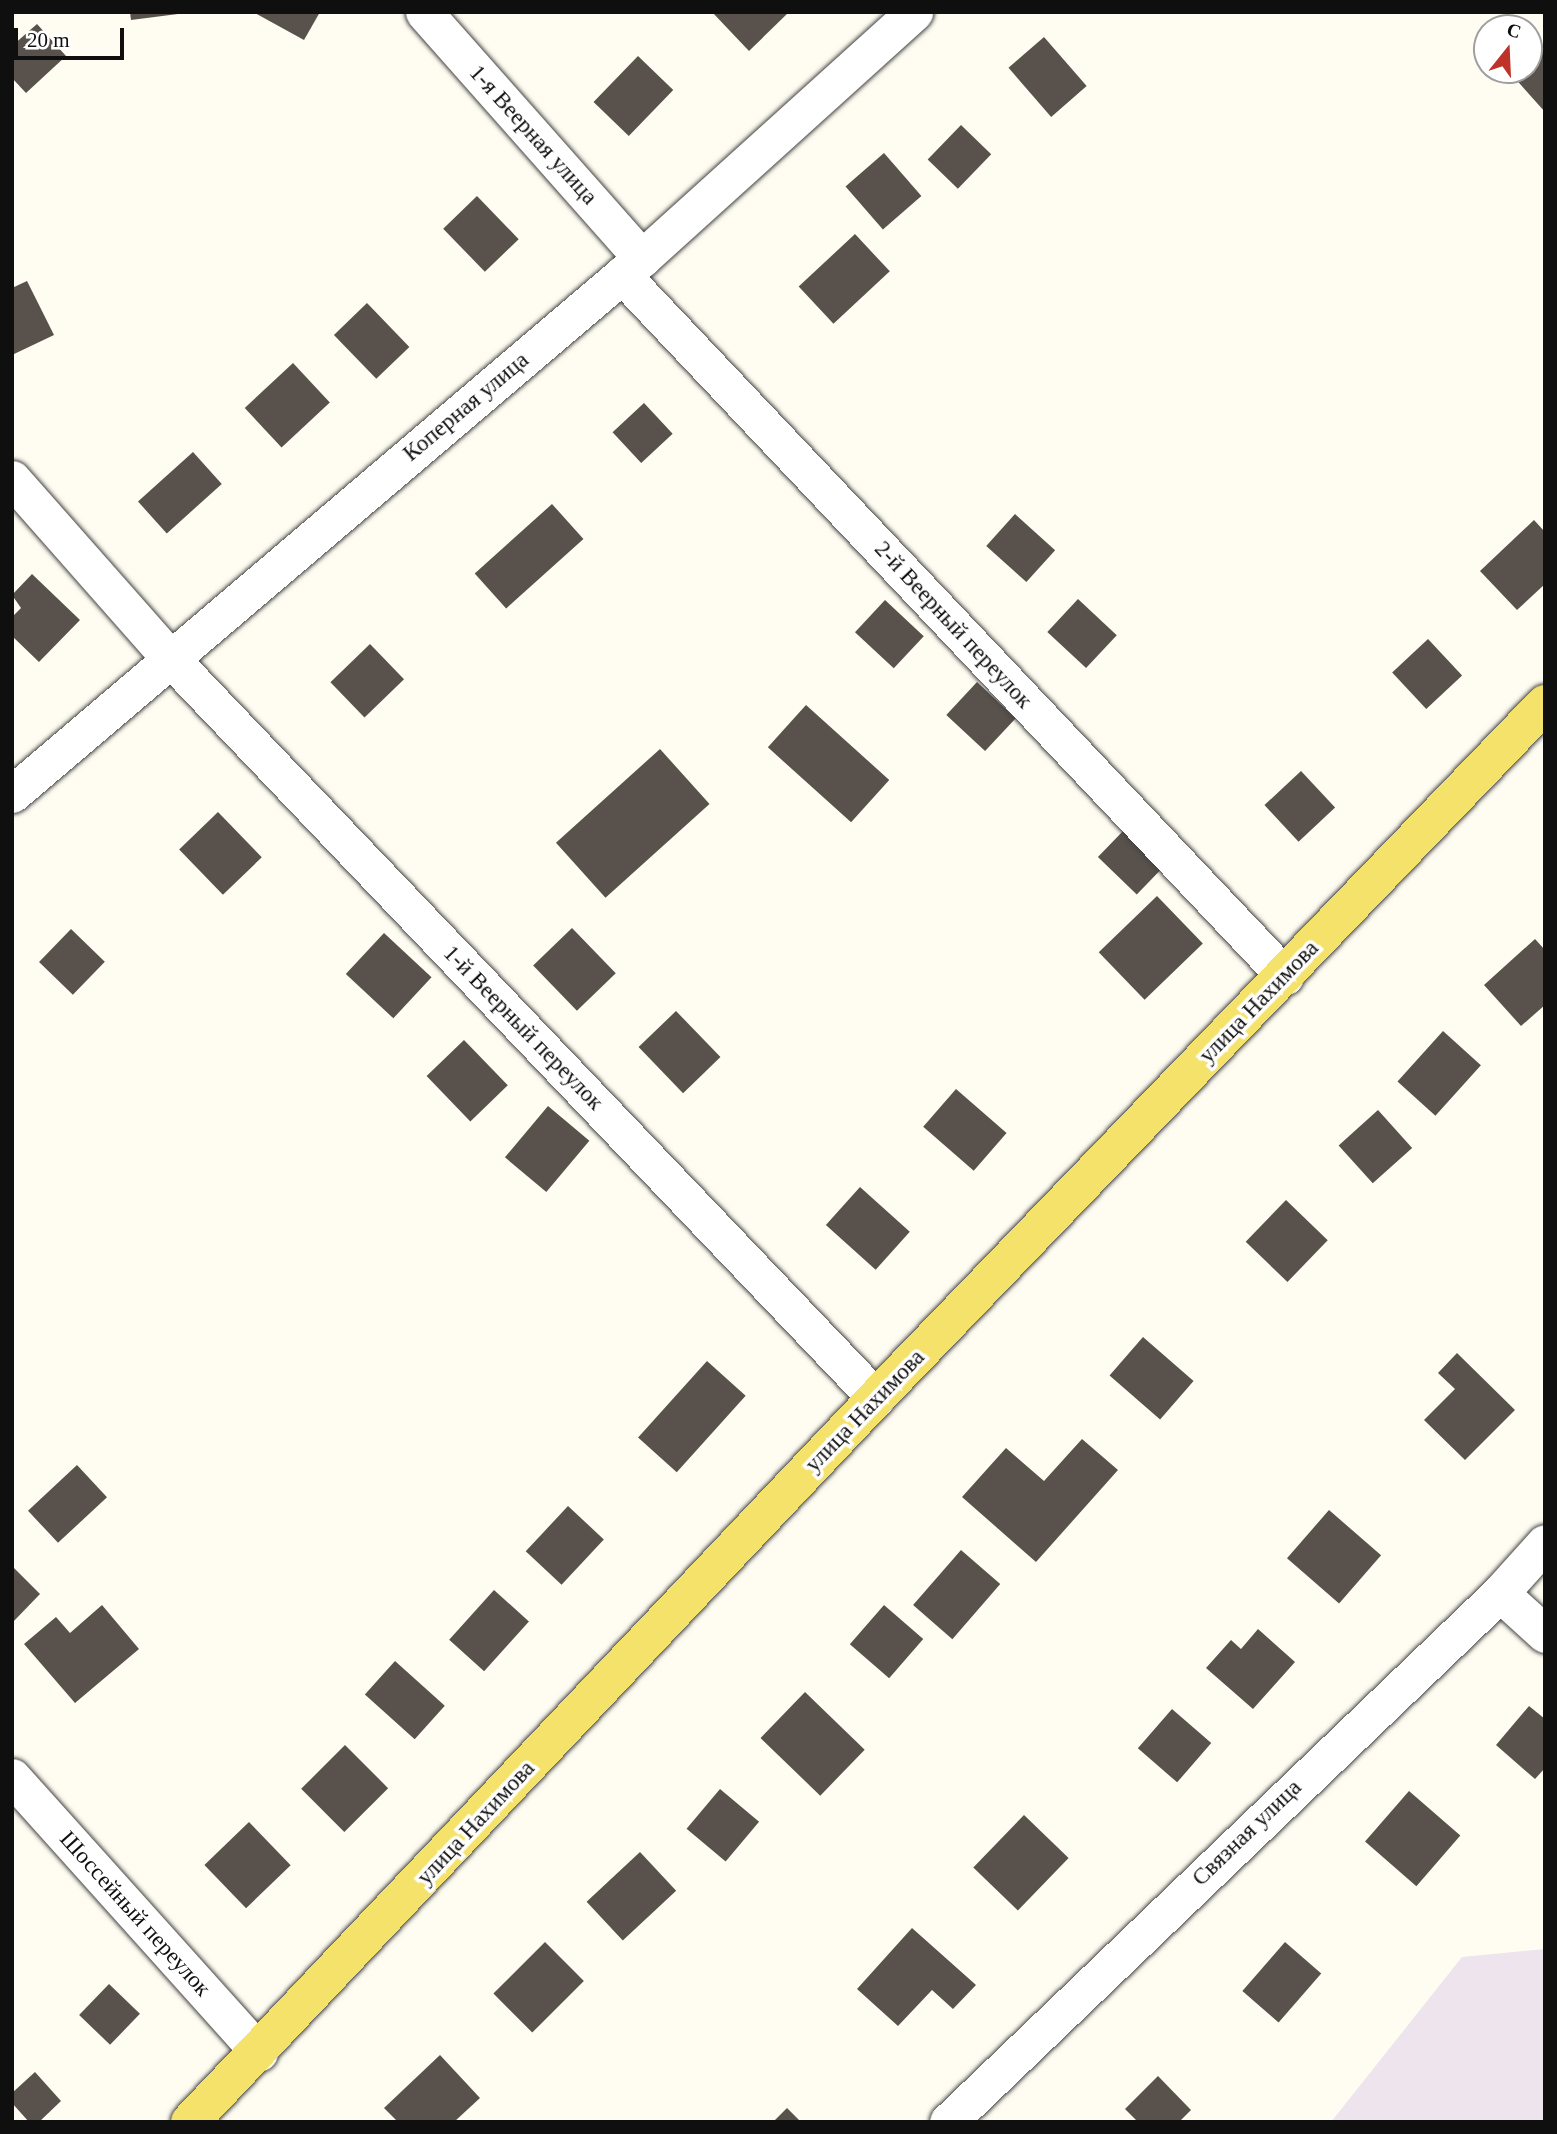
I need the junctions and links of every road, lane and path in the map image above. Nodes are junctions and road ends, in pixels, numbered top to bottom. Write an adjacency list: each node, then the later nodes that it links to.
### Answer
1 (424, 12): 3 (street, 1-я Веерная улица)
2 (899, 17): 3 (street, Коперная улица)
3 (632, 267): 5 (street, Коперная улица); 8 (street, 2-й Веерный переулок)
4 (12, 480): 5 (street)
5 (170, 658): 7 (street, Коперная улица); 9 (street, 1-й Веерный переулок)
6 (1545, 704): 8 (main road, улица Нахимова)
7 (12, 794)
8 (1284, 976): 9 (main road, улица Нахимова)
9 (876, 1398): 14 (main road, улица Нахимова)
10 (1545, 1543): 11 (street, Связная улица)
11 (1500, 1593): 12 (street); 16 (street, Связная улица)
12 (1545, 1634)
13 (12, 1777): 14 (street, Шоссейный переулок)
14 (259, 2052): 15 (main road, улица Нахимова)
15 (190, 2122)
16 (948, 2122)

